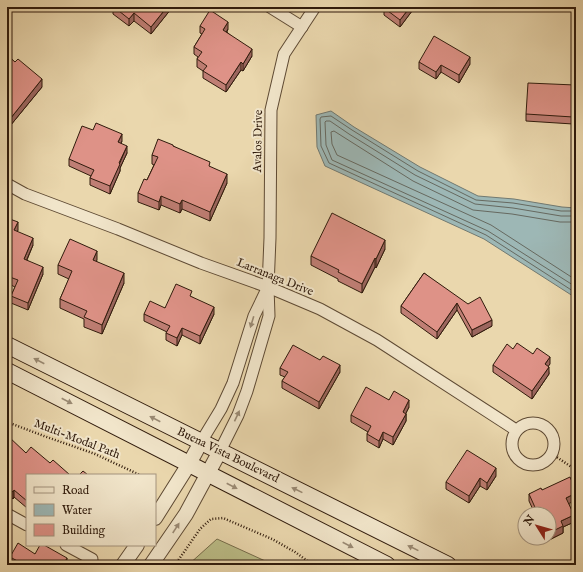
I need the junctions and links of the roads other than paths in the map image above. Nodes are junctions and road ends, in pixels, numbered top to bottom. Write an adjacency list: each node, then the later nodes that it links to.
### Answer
1 (270, 7): 3 (street)
2 (316, 7): 3 (street, Avalos Drive)
3 (302, 27): 5 (street, Avalos Drive)
4 (7, 184): 5 (street, Larranaga Drive)
5 (268, 287): 8 (street, Larranaga Drive); 9 (street, Avalos Drive, one-way to 9); 10 (street, Avalos Drive, one-way to 5)
6 (7, 345): 9 (main road, Buena Vista Boulevard, one-way to 6)
7 (7, 371): 11 (main road, Buena Vista Boulevard, one-way to 11)
8 (516, 430): 8 (street)
9 (201, 442): 10 (main road, Buena Vista Boulevard); 11 (street)
10 (220, 451): 12 (street); 22 (main road, Buena Vista Boulevard, one-way to 10)
11 (189, 464): 12 (main road, Buena Vista Boulevard); 14 (street)
12 (208, 474): 20 (street, one-way to 12); 21 (main road, Buena Vista Boulevard, one-way to 21)
13 (7, 514): 15 (street)
14 (156, 516)
15 (26, 524)
16 (68, 546): 18 (street)
17 (136, 546): 19 (street)
18 (92, 559)
19 (123, 565)
20 (151, 565)
21 (387, 565)
22 (448, 565)

